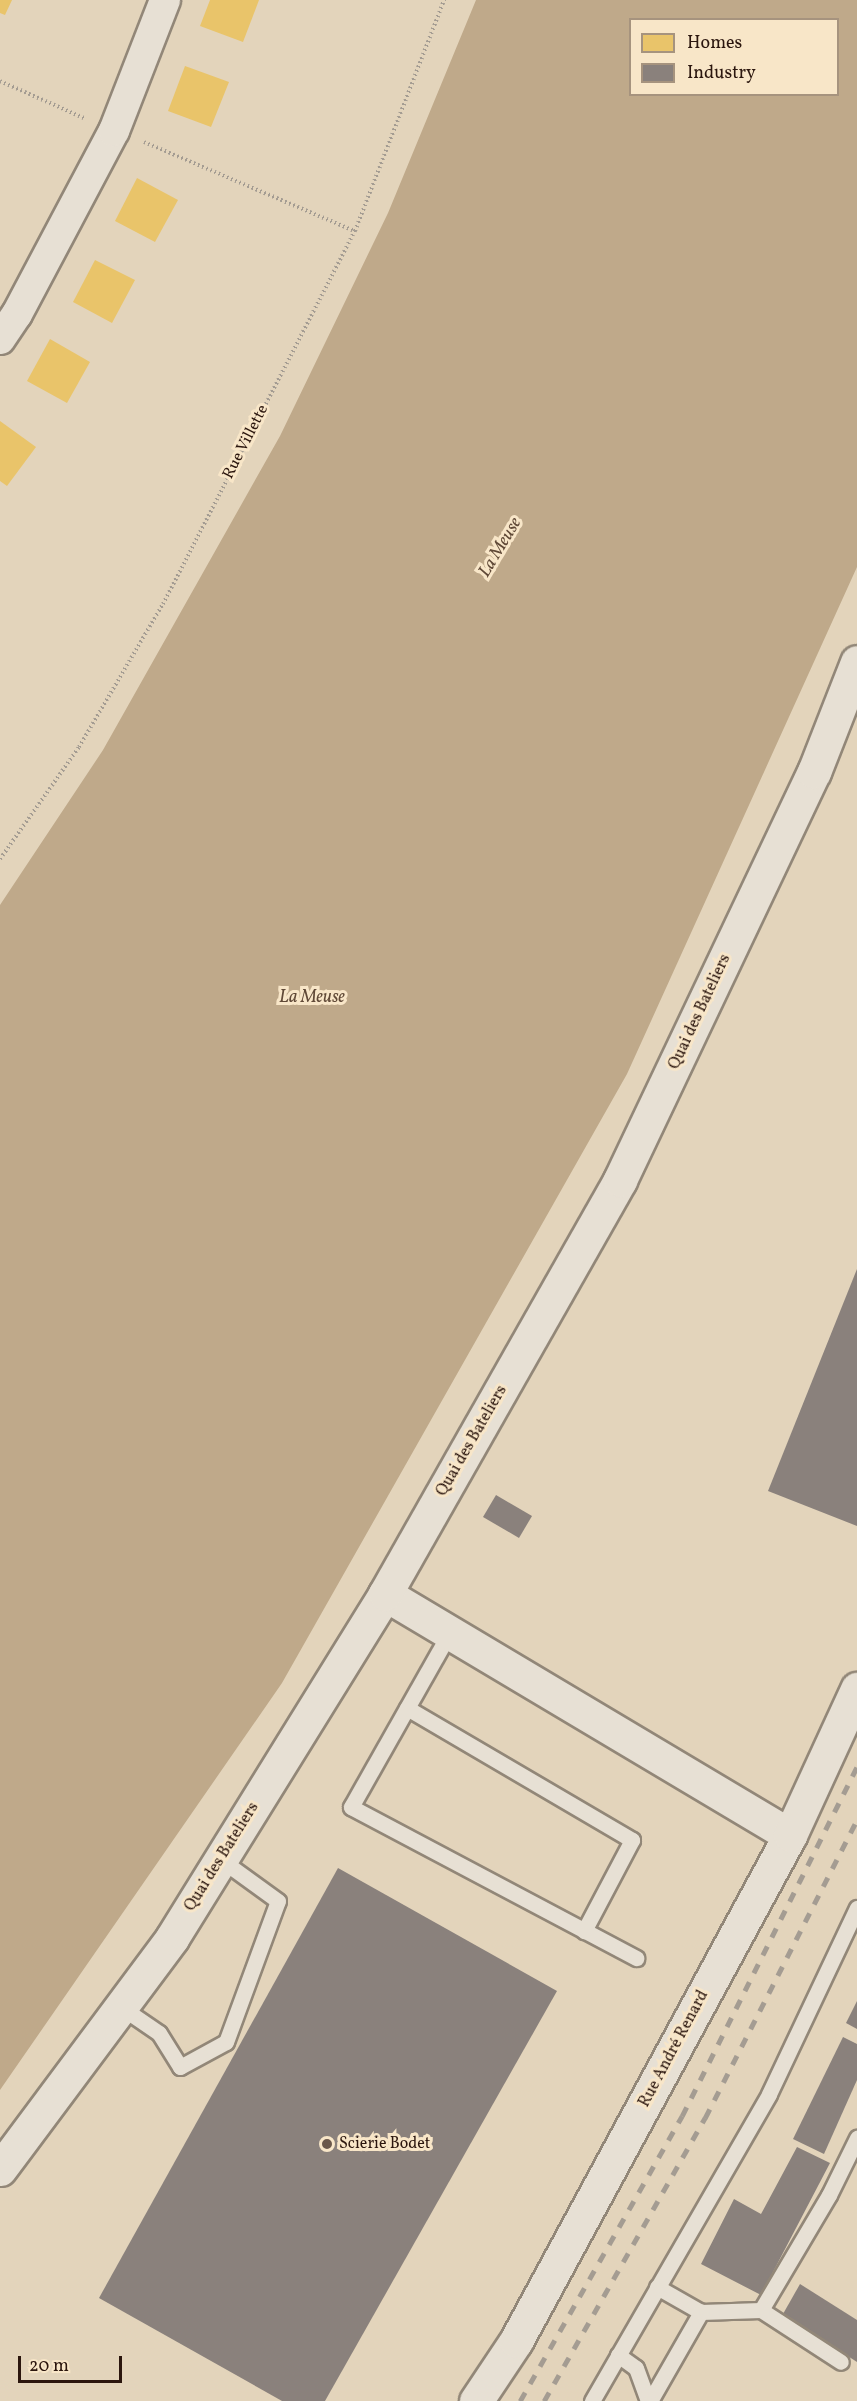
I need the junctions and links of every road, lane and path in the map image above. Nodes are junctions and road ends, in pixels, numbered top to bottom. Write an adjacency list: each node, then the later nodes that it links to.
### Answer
1 (165, 0): 4 (street)
2 (444, 0): 5 (path, Rue Villette)
3 (0, 81): 4 (path)
4 (114, 131): 5 (path); 6 (street)
5 (355, 231): 8 (path, Rue Villette)
6 (0, 339)
7 (857, 662): 9 (street, Quai des Bateliers)
8 (0, 860)
9 (385, 1594): 10 (street); 14 (street, Quai des Bateliers)
10 (450, 1632): 12 (lane); 13 (street)
11 (857, 1689): 13 (street, Rue André Renard)
12 (407, 1708): 16 (lane); 16 (lane)
13 (790, 1835): 26 (street, Rue André Renard)
14 (220, 1859): 18 (street, Quai des Bateliers); 18 (lane)
15 (857, 1908): 21 (lane)
16 (584, 1931): 17 (lane)
17 (636, 1958)
18 (121, 2007): 20 (street, Quai des Bateliers)
19 (857, 2138): 22 (lane)
20 (0, 2169)
21 (657, 2287): 23 (lane); 24 (lane)
22 (761, 2310): 23 (lane); 25 (lane)
23 (701, 2312): 28 (lane)
24 (618, 2355): 27 (lane); 28 (lane)
25 (841, 2362)
26 (476, 2401)
27 (592, 2401)
28 (649, 2401)

